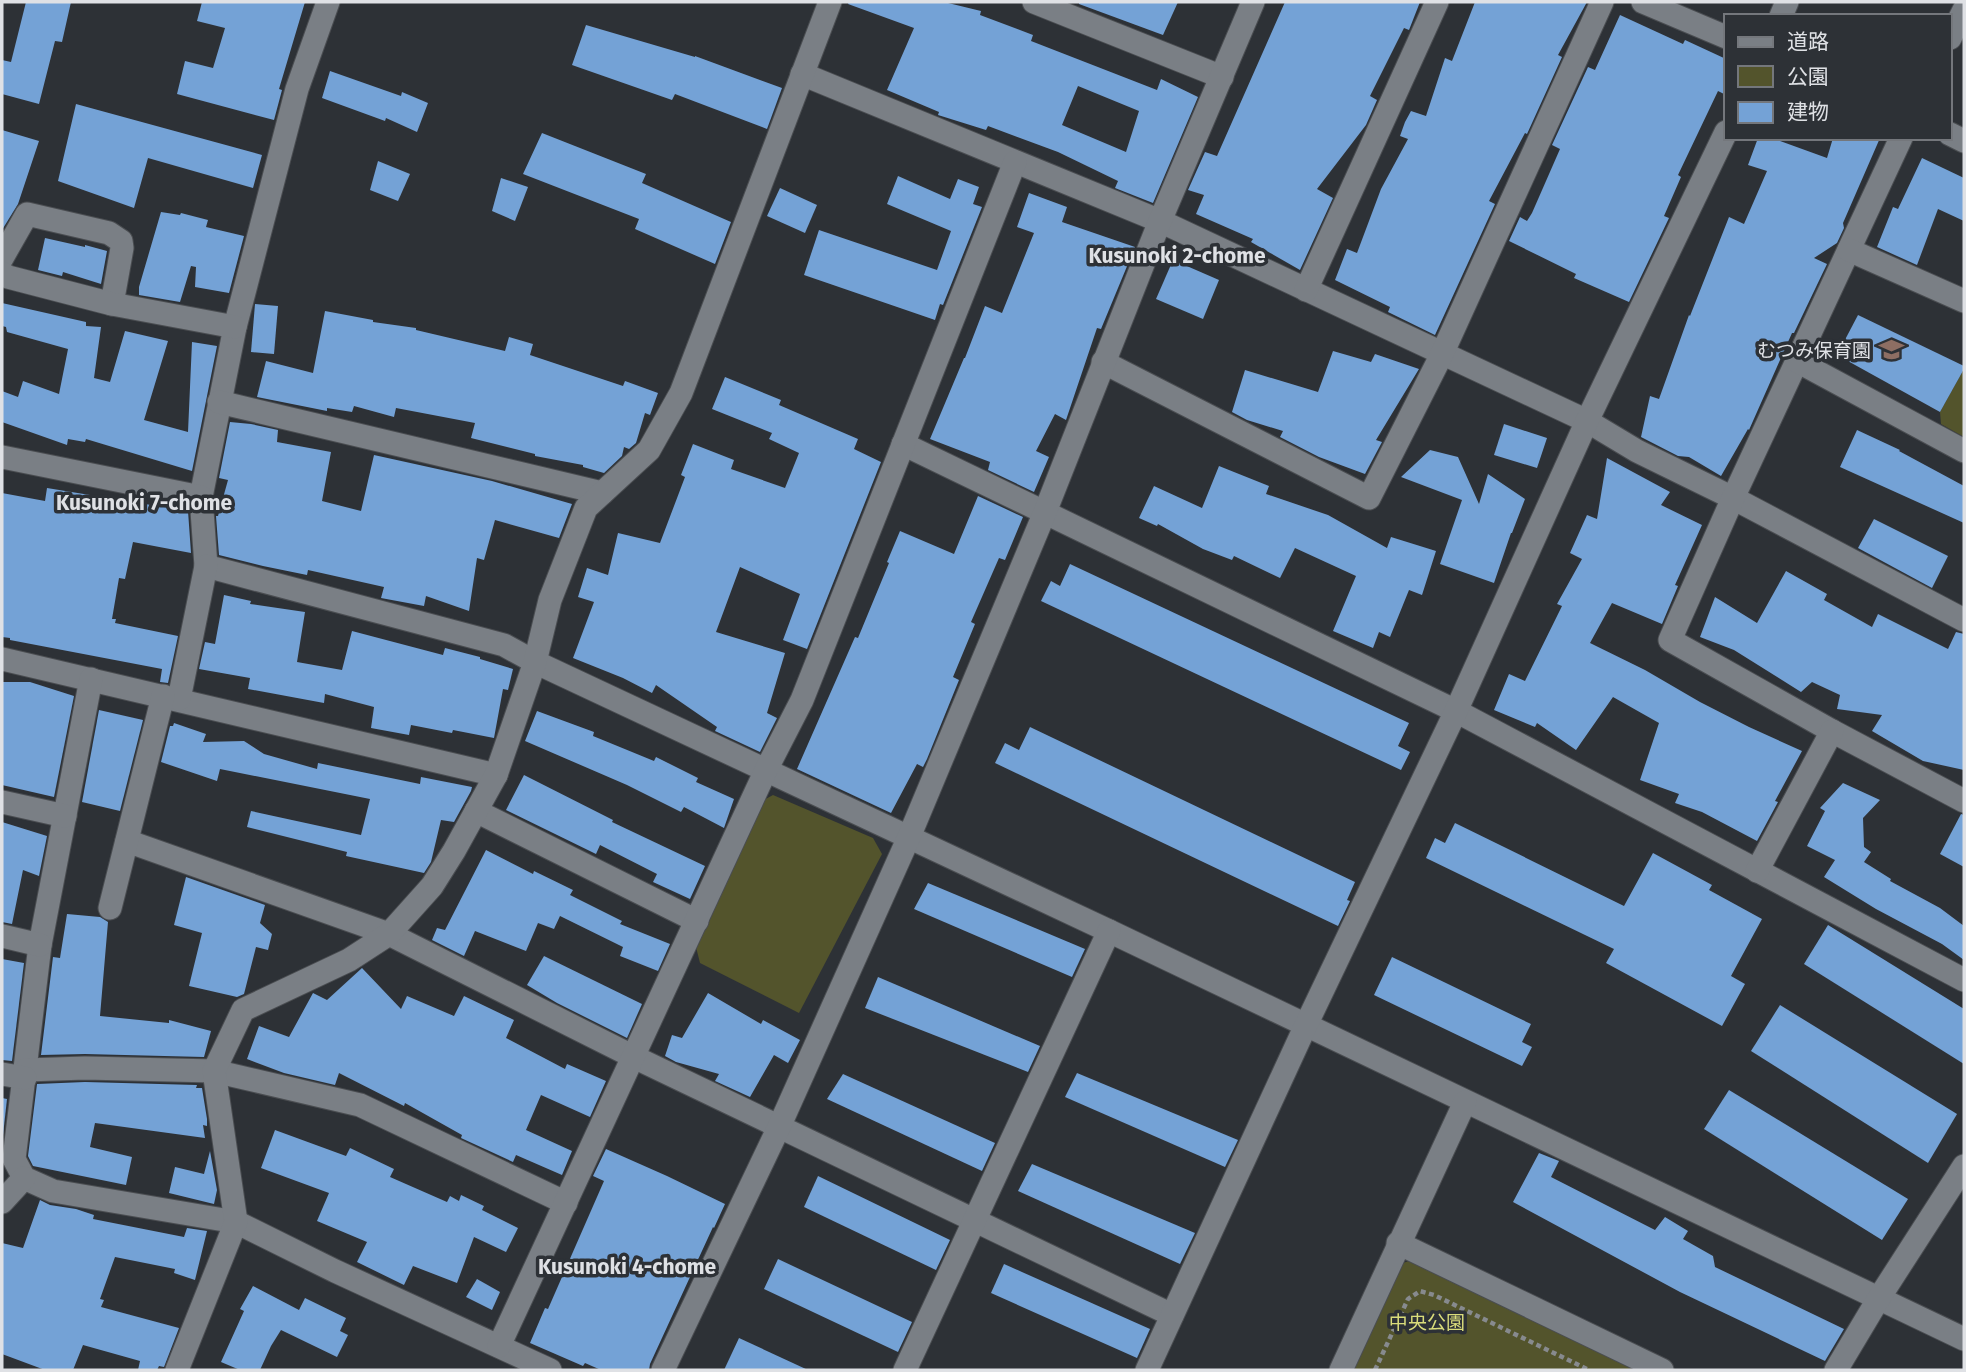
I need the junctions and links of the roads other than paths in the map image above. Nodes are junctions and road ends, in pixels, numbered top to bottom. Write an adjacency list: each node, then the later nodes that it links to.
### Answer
1 (328, 2): 23 (street)
2 (830, 2): 11 (street)
3 (1034, 2): 12 (street)
4 (1254, 2): 12 (street)
5 (1437, 2): 20 (street)
6 (1602, 2): 24 (street)
7 (1643, 2): 10 (street)
8 (1964, 10): 9 (street)
9 (1952, 34)
10 (1724, 36)
11 (802, 74): 15 (street); 32 (street)
12 (1222, 77): 16 (street)
13 (1724, 136): 28 (street)
14 (1900, 140): 17 (street)
15 (1015, 162): 16 (street); 29 (street)
16 (1160, 221): 20 (street); 26 (street)
17 (1849, 250): 21 (street); 25 (street)
18 (2, 258): 22 (street)
19 (2, 273): 22 (street)
20 (1306, 290): 24 (street)
21 (1964, 301)
22 (112, 304): 23 (street)
23 (234, 327): 27 (street)
24 (1442, 354): 26 (street); 28 (street)
25 (1797, 361): 30 (street); 34 (street)
26 (1103, 362): 35 (street)
27 (219, 402): 32 (street); 33 (street)
28 (1587, 421): 34 (street); 42 (street)
29 (903, 444): 35 (street); 44 (street)
30 (1964, 451)
31 (2, 457): 33 (street)
32 (602, 493): 39 (street)
33 (201, 497): 36 (street)
34 (1733, 498): 37 (street); 43 (street)
35 (1045, 512): 42 (street); 50 (street)
36 (206, 566): 39 (street); 41 (street)
37 (1964, 620)
38 (2, 659): 40 (street)
39 (534, 662): 44 (street); 45 (street)
40 (91, 679): 41 (street); 49 (street)
41 (171, 698): 45 (street); 51 (street)
42 (1456, 711): 52 (street); 60 (street)
43 (1832, 731): 46 (street); 52 (street)
44 (766, 769): 50 (street); 54 (street)
45 (496, 775): 48 (street)
46 (1964, 801)
47 (2, 802): 49 (street)
48 (476, 811): 54 (street); 56 (street)
49 (65, 816): 58 (street)
50 (909, 837): 55 (street); 66 (street)
51 (127, 841): 53 (street); 56 (street)
52 (1757, 870): 59 (street)
53 (110, 908)
54 (697, 921): 61 (street)
55 (1109, 931): 60 (street); 71 (street)
56 (389, 934): 61 (street); 62 (street)
57 (2, 936): 58 (street)
58 (40, 945): 64 (street)
59 (1964, 980)
60 (1306, 1025): 65 (street); 75 (street)
61 (634, 1058): 66 (street); 70 (street)
62 (214, 1071): 64 (street); 70 (street); 72 (street)
63 (2, 1074): 64 (street)
64 (25, 1074): 68 (street)
65 (1465, 1102): 73 (street); 74 (street)
66 (779, 1127): 71 (street); 80 (street)
67 (1964, 1166): 74 (street)
68 (24, 1178): 69 (street); 72 (street)
69 (2, 1202)
70 (566, 1203): 77 (street)
71 (975, 1220): 75 (street); 81 (street)
72 (236, 1222): 77 (street); 78 (street)
73 (1398, 1243): 83 (street); 84 (street)
74 (1879, 1298): 76 (street); 85 (street)
75 (1172, 1315): 82 (street)
76 (1964, 1339)
77 (499, 1346): 79 (street)
78 (177, 1370)
79 (550, 1370)
80 (663, 1370)
81 (905, 1370)
82 (1147, 1370)
83 (1341, 1370)
84 (1662, 1370)
85 (1836, 1370)

